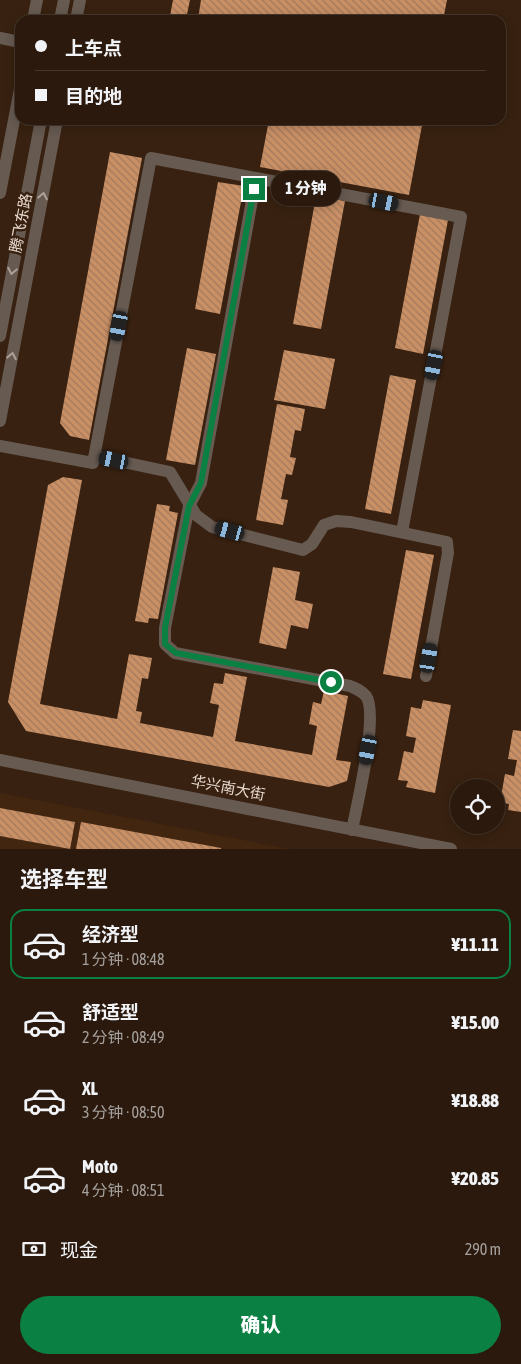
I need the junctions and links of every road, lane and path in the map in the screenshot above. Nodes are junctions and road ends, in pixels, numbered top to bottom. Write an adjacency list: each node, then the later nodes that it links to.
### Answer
1 (37, 0): 4 (street)
2 (64, 0): 5 (street)
3 (80, 0): 6 (street)
4 (34, 15)
5 (61, 15)
6 (77, 15)
7 (0, 38): 8 (street)
8 (15, 41)
9 (15, 116): 13 (street)
10 (40, 125): 14 (street, 腾飞东路, one-way to 14)
11 (56, 125): 15 (street, 腾飞东路, one-way to 11)
12 (254, 189): 18 (street)
13 (0, 193)
14 (0, 336)
15 (0, 421)
16 (0, 446): 17 (street)
17 (95, 456): 18 (street); 19 (street)
18 (189, 506): 19 (street); 22 (street)
19 (402, 532): 20 (street)
20 (426, 676)
21 (0, 760): 22 (street, 华兴南大街)
22 (352, 830): 23 (street, 华兴南大街)
23 (451, 849)

